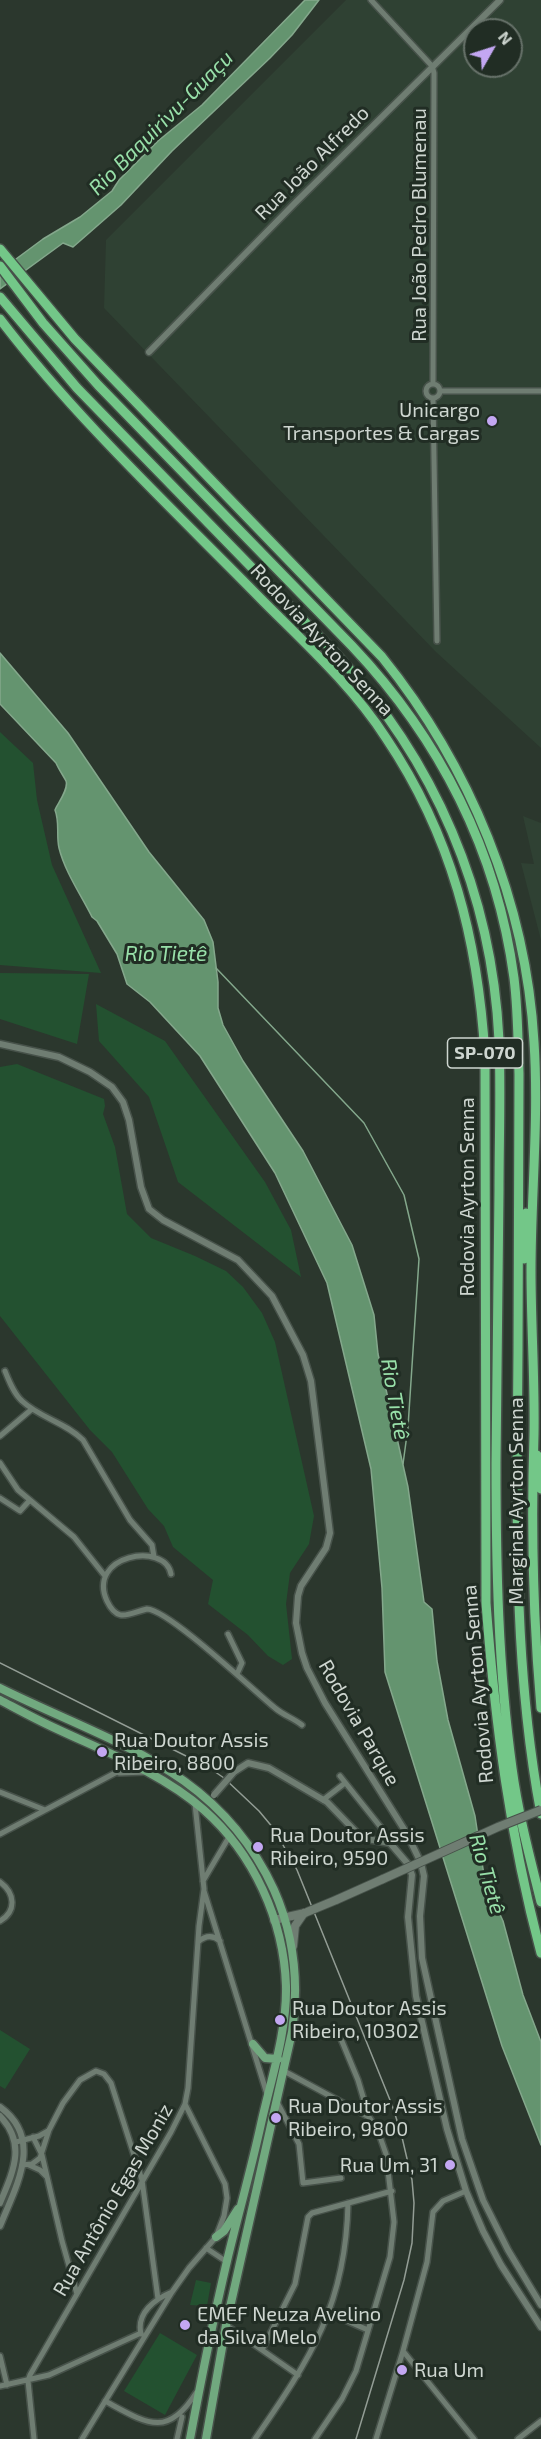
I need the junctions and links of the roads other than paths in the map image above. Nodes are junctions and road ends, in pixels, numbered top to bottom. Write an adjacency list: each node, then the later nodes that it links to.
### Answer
1 (372, 0): 3 (street)
2 (500, 0): 3 (street, Rua João Alfredo)
3 (432, 66): 8 (street, Rua João Alfredo); 9 (street, Rua João Pedro Blumenau)
4 (2, 251): 15 (highway)
5 (0, 266): 16 (highway, Rodovia Ayrton Senna / SP-070)
6 (3, 301): 54 (highway, Rodovia Ayrton Senna / SP-070)
7 (0, 319): 62 (highway, Rodovia Ayrton Senna / SP-070)
8 (149, 352)
9 (433, 384): 10 (street); 12 (street)
10 (440, 391): 11 (street); 12 (street)
11 (541, 391)
12 (433, 398): 13 (street)
13 (437, 641)
14 (0, 1044): 95 (street, Rodovia Parque)
15 (533, 1180): 16 (highway); 20 (highway, Marginal Ayrton Senna)
16 (518, 1351): 47 (highway, Rodovia Ayrton Senna / SP-070)
17 (5, 1371): 18 (street)
18 (32, 1408): 19 (street); 25 (street)
19 (0, 1436)
20 (534, 1436): 22 (highway); 29 (highway, Marginal Ayrton Senna)
21 (0, 1463): 24 (street)
22 (541, 1489)
23 (0, 1498): 24 (street)
24 (30, 1500): 27 (street)
25 (153, 1557): 26 (street); 27 (street)
26 (171, 1574)
27 (105, 1576): 31 (street)
28 (541, 1586): 29 (highway)
29 (534, 1595): 34 (highway, Marginal Ayrton Senna)
30 (228, 1634): 31 (street)
31 (237, 1674): 35 (street)
32 (0, 1688): 36 (main road)
33 (0, 1700): 37 (main road)
34 (541, 1708)
35 (302, 1725)
36 (153, 1761): 37 (main road); 43 (main road)
37 (132, 1764): 38 (main road); 39 (street)
38 (147, 1772): 39 (street); 45 (main road)
39 (115, 1774): 46 (street)
40 (340, 1776): 41 (street)
41 (345, 1783): 44 (street); 50 (street)
42 (0, 1792): 46 (street)
43 (212, 1798): 44 (street, bridge); 56 (main road)
44 (323, 1800): 50 (street)
45 (195, 1802): 49 (main road); 51 (street, Rua Antônio Egas Moniz)
46 (45, 1810): 48 (street)
47 (541, 1812): 55 (main road, bridge)
48 (0, 1834)
49 (229, 1837): 51 (street); 57 (main road)
50 (386, 1841): 84 (street)
51 (203, 1881): 53 (street, Rua Antônio Egas Moniz)
52 (0, 1882): 58 (street)
53 (204, 1889): 59 (street); 60 (street, Rua Antônio Egas Moniz)
54 (541, 1902)
55 (305, 1913): 56 (main road); 61 (main road)
56 (285, 1917): 57 (main road); 61 (main road)
57 (274, 1920): 66 (main road)
58 (0, 1921)
59 (220, 1941): 60 (street); 64 (street)
60 (198, 1942): 70 (street, Rua Antônio Egas Moniz)
61 (292, 1953): 65 (main road)
62 (541, 1953)
63 (341, 2039): 73 (street)
64 (253, 2044): 66 (main road); 68 (street)
65 (286, 2059): 66 (main road); 67 (main road)
66 (275, 2060): 68 (main road)
67 (284, 2071): 69 (main road); 73 (street)
68 (267, 2095): 85 (main road)
69 (277, 2100): 80 (street); 97 (main road)
70 (185, 2104): 82 (street, Rua Antônio Egas Moniz); 89 (street)
71 (0, 2107): 76 (street)
72 (0, 2116): 77 (street)
73 (369, 2117): 83 (street)
74 (49, 2130): 75 (street); 78 (street); 82 (street)
75 (33, 2137): 76 (street); 78 (street)
76 (24, 2139): 77 (street); 79 (street)
77 (16, 2142): 86 (street)
78 (42, 2155): 79 (street); 81 (street)
79 (25, 2165): 81 (street); 88 (street)
80 (341, 2178)
81 (48, 2180): 93 (street)
82 (142, 2180): 93 (street, Rua Antônio Egas Moniz); 94 (street)
83 (392, 2191): 87 (street); 99 (street)
84 (466, 2191): 98 (street); 103 (street)
85 (243, 2201): 89 (main road); 91 (main road)
86 (0, 2203)
87 (348, 2203): 96 (street); 102 (street)
88 (0, 2226)
89 (216, 2237): 90 (street)
90 (206, 2248): 91 (street); 92 (street)
91 (227, 2262): 109 (main road)
92 (172, 2292): 94 (street); 101 (street)
93 (77, 2294): 106 (street, Rua Antônio Egas Moniz)
94 (158, 2299): 100 (street)
95 (541, 2305)
96 (329, 2313): 99 (street); 105 (street)
97 (226, 2325): 102 (street); 117 (main road)
98 (541, 2327)
99 (368, 2330): 119 (street)
100 (141, 2333): 101 (street); 106 (street)
101 (144, 2342): 110 (street)
102 (262, 2350): 105 (street)
103 (403, 2350): 120 (street); 121 (street)
104 (0, 2356): 107 (street)
105 (298, 2375): 118 (street)
106 (28, 2381): 107 (street); 113 (street)
107 (7, 2385): 108 (street)
108 (0, 2386)
109 (200, 2387): 111 (street); 116 (main road)
110 (105, 2402): 111 (street); 114 (street)
111 (182, 2415): 115 (street)
112 (541, 2421): 122 (street)
113 (34, 2439)
114 (82, 2439)
115 (177, 2439)
116 (190, 2439)
117 (206, 2439)
118 (255, 2439)
119 (315, 2439)
120 (376, 2439)
121 (474, 2439)
122 (518, 2439)

